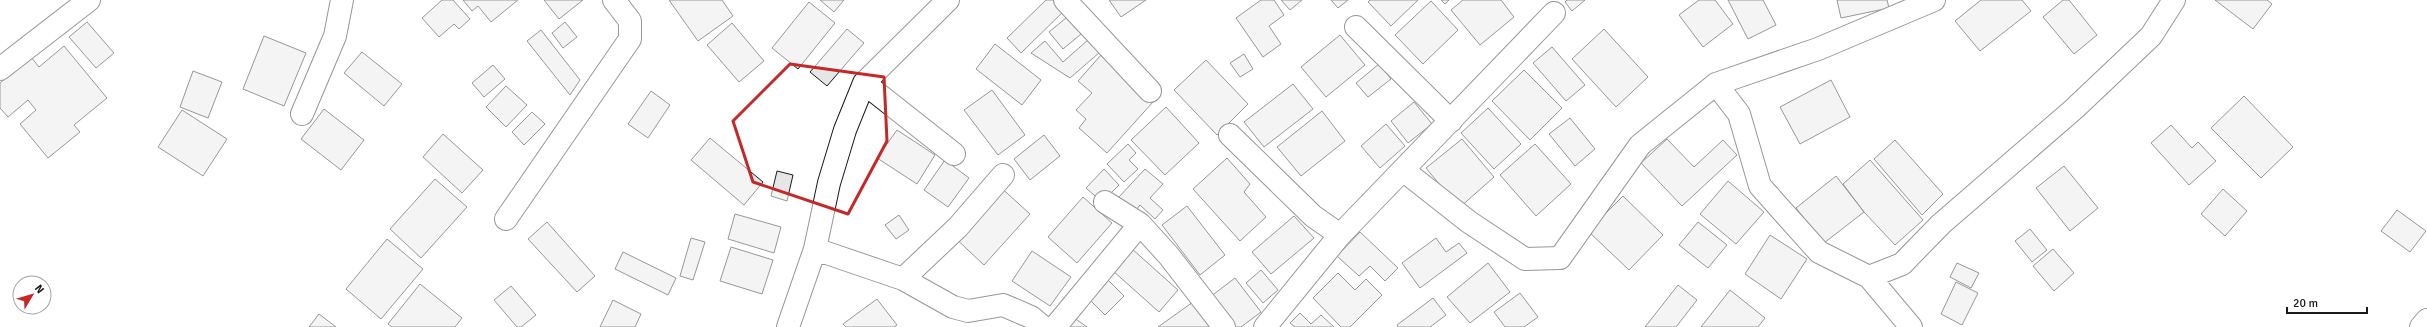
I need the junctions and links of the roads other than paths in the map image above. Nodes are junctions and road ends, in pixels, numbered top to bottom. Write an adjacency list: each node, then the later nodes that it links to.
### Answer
1 (89, 0): 10 (street)
2 (342, 0): 14 (street)
3 (614, 0): 21 (street)
4 (948, 0): 11 (street)
5 (1065, 0): 13 (street)
6 (1934, 0): 12 (street)
7 (2174, 0): 25 (street)
8 (1554, 13): 15 (street)
9 (1356, 27): 15 (street)
10 (0, 69)
11 (864, 83): 17 (street); 24 (street)
12 (1716, 84): 18 (street); 25 (street)
13 (1150, 91)
14 (302, 114)
15 (1451, 121): 18 (street)
16 (1230, 135): 23 (street)
17 (954, 154)
18 (1403, 170): 23 (street)
19 (1003, 175): 26 (street)
20 (1105, 202): 22 (street)
21 (506, 219)
22 (1140, 224): 30 (street); 31 (street)
23 (1340, 235): 32 (street)
24 (815, 250): 26 (street); 28 (street)
25 (1869, 277): 33 (street)
26 (903, 280): 29 (street)
27 (2427, 320): 34 (street)
28 (788, 327)
29 (1043, 327)
30 (1055, 327)
31 (1224, 327)
32 (1265, 327)
33 (1911, 327)
34 (2421, 327)

